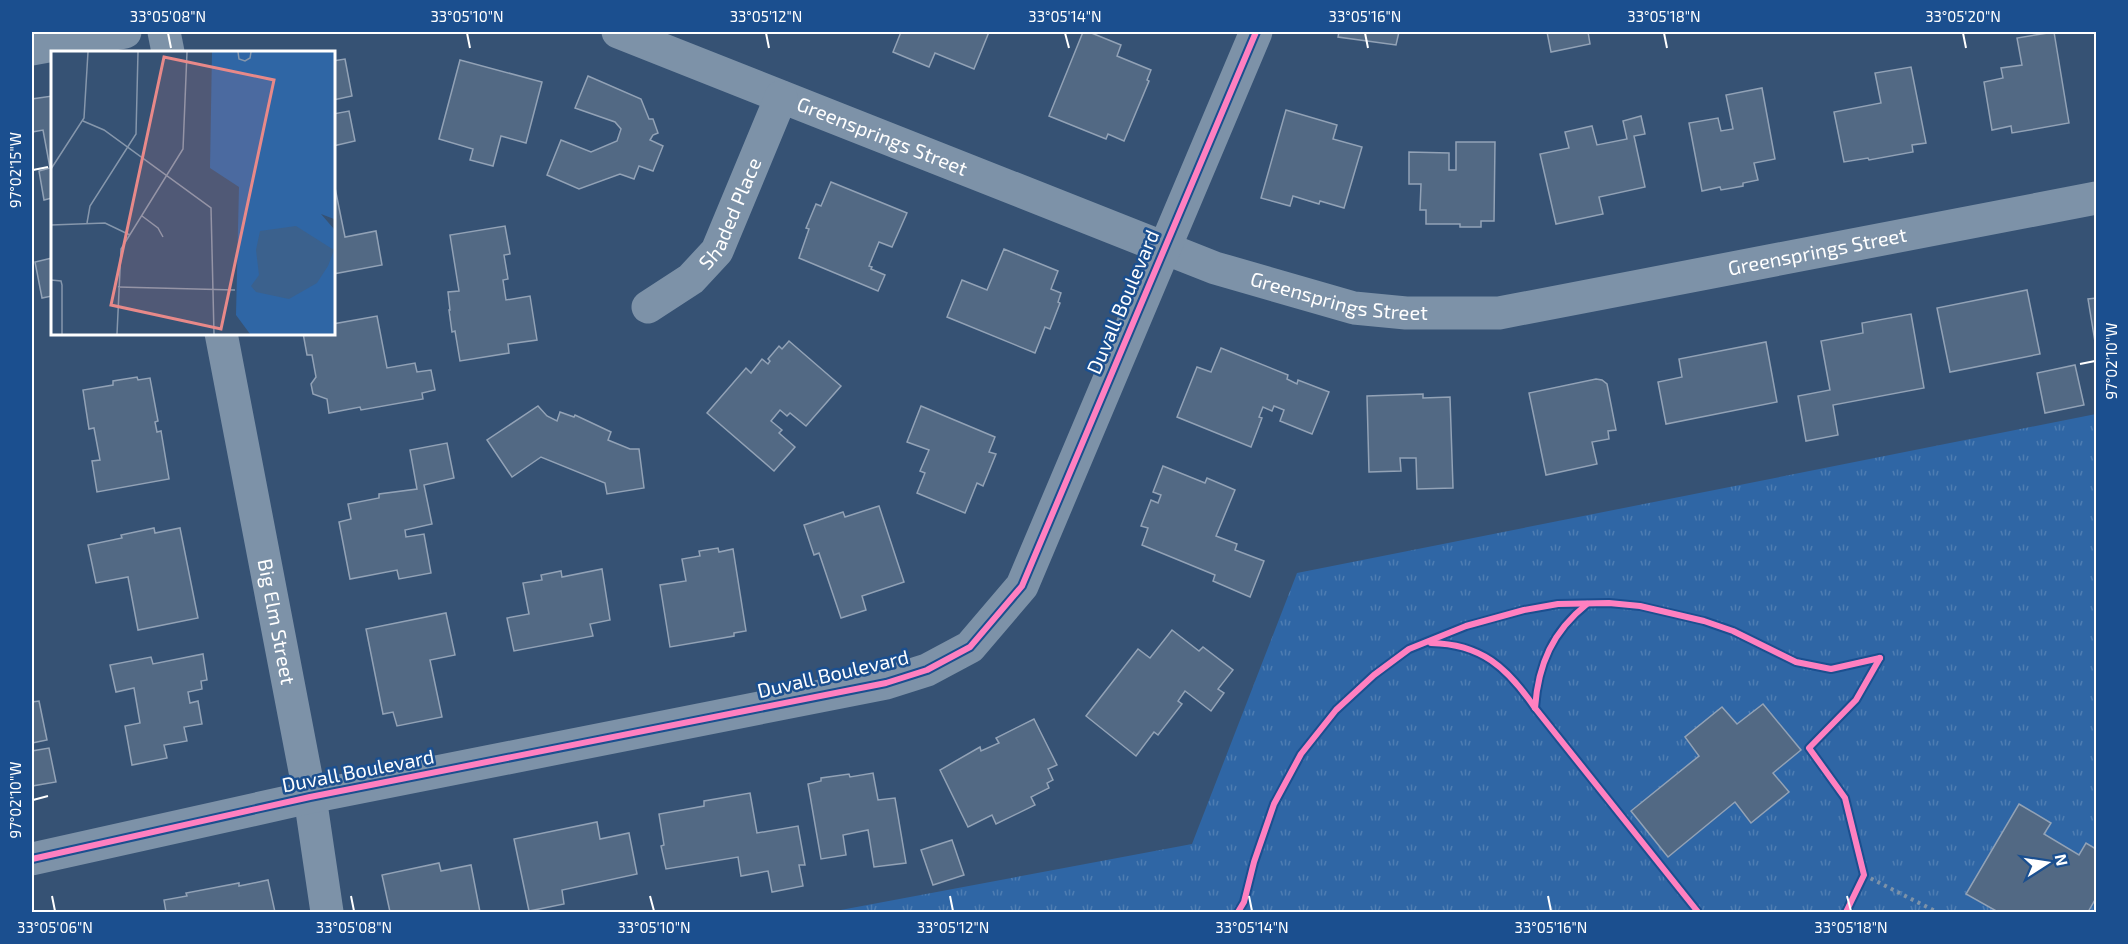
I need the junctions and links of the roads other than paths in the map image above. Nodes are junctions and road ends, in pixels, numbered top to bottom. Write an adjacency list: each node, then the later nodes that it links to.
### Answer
1 (125, 32): 5 (street)
2 (164, 32): 6 (street)
3 (618, 32): 7 (street, Greensprings Street)
4 (1256, 32): 9 (street, Duvall Boulevard)
5 (32, 49)
6 (168, 51)
7 (781, 97): 9 (street, Greensprings Street); 10 (street, Shaded Place)
8 (2097, 198): 9 (street, Greensprings Street)
9 (1164, 247): 12 (street, Duvall Boulevard)
10 (648, 307)
11 (221, 334): 12 (street, Big Elm Street)
12 (310, 796): 13 (street, Duvall Boulevard); 14 (street, Big Elm Street)
13 (32, 859)
14 (327, 912)

